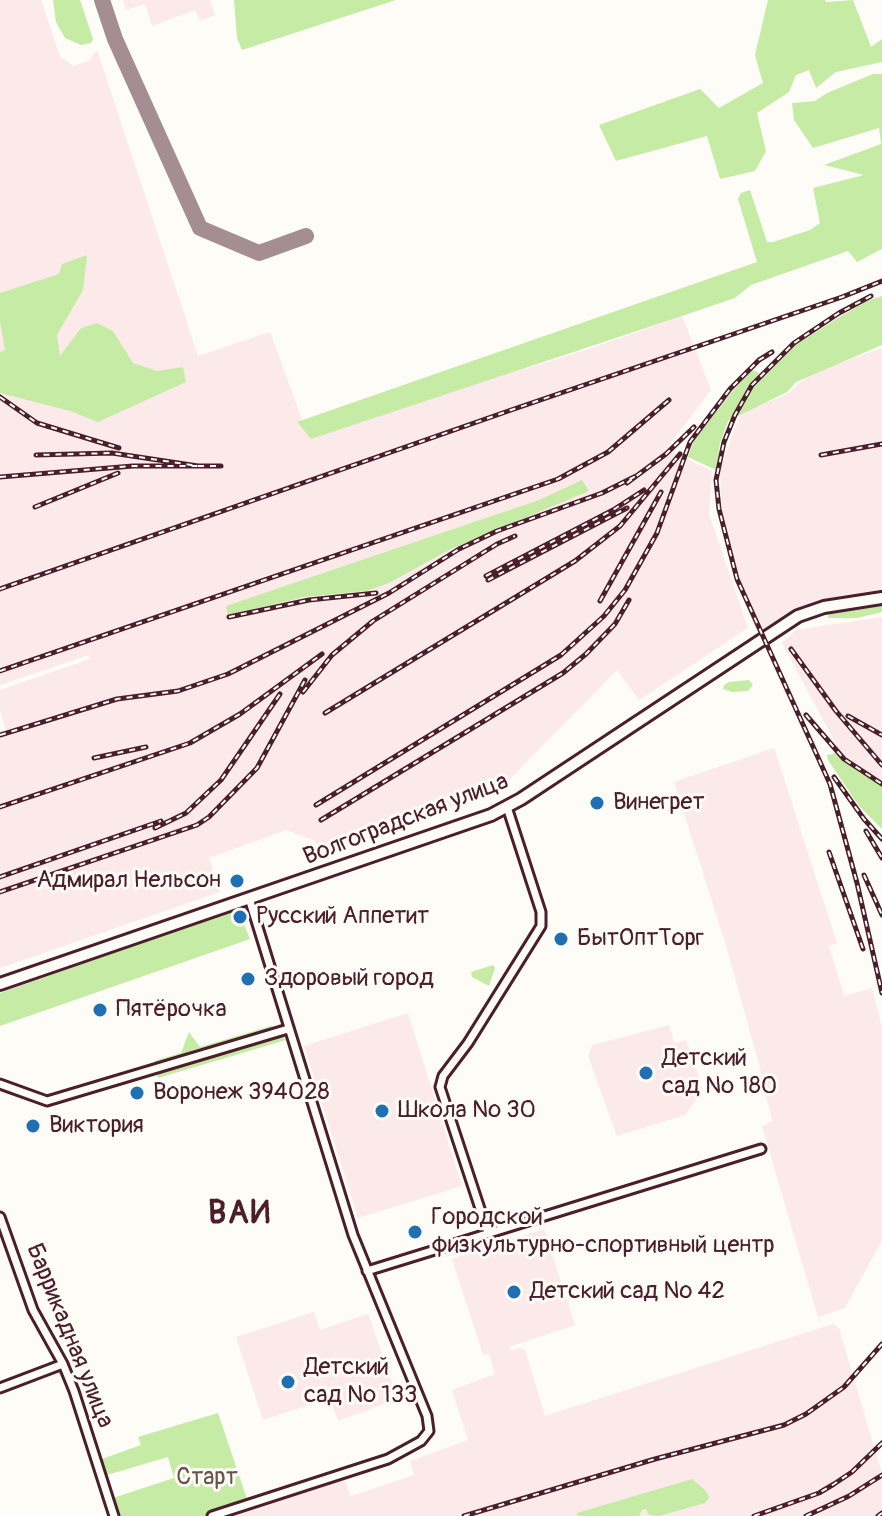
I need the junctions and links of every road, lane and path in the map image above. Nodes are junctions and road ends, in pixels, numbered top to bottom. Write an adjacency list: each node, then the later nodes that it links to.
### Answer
1 (882, 598): 2 (main road, Волгоградская улица)
2 (507, 807): 3 (main road, Волгоградская улица); 9 (street)
3 (249, 898): 4 (main road, Волгоградская улица); 5 (street)
4 (0, 984)
5 (288, 1029): 6 (street); 10 (street)
6 (0, 1084)
7 (761, 1149): 9 (street)
8 (0, 1217): 11 (street, Баррикадная улица)
9 (488, 1233): 10 (street)
10 (367, 1271): 14 (street)
11 (63, 1364): 12 (street); 13 (street, Баррикадная улица)
12 (0, 1388)
13 (114, 1516)
14 (212, 1516)

